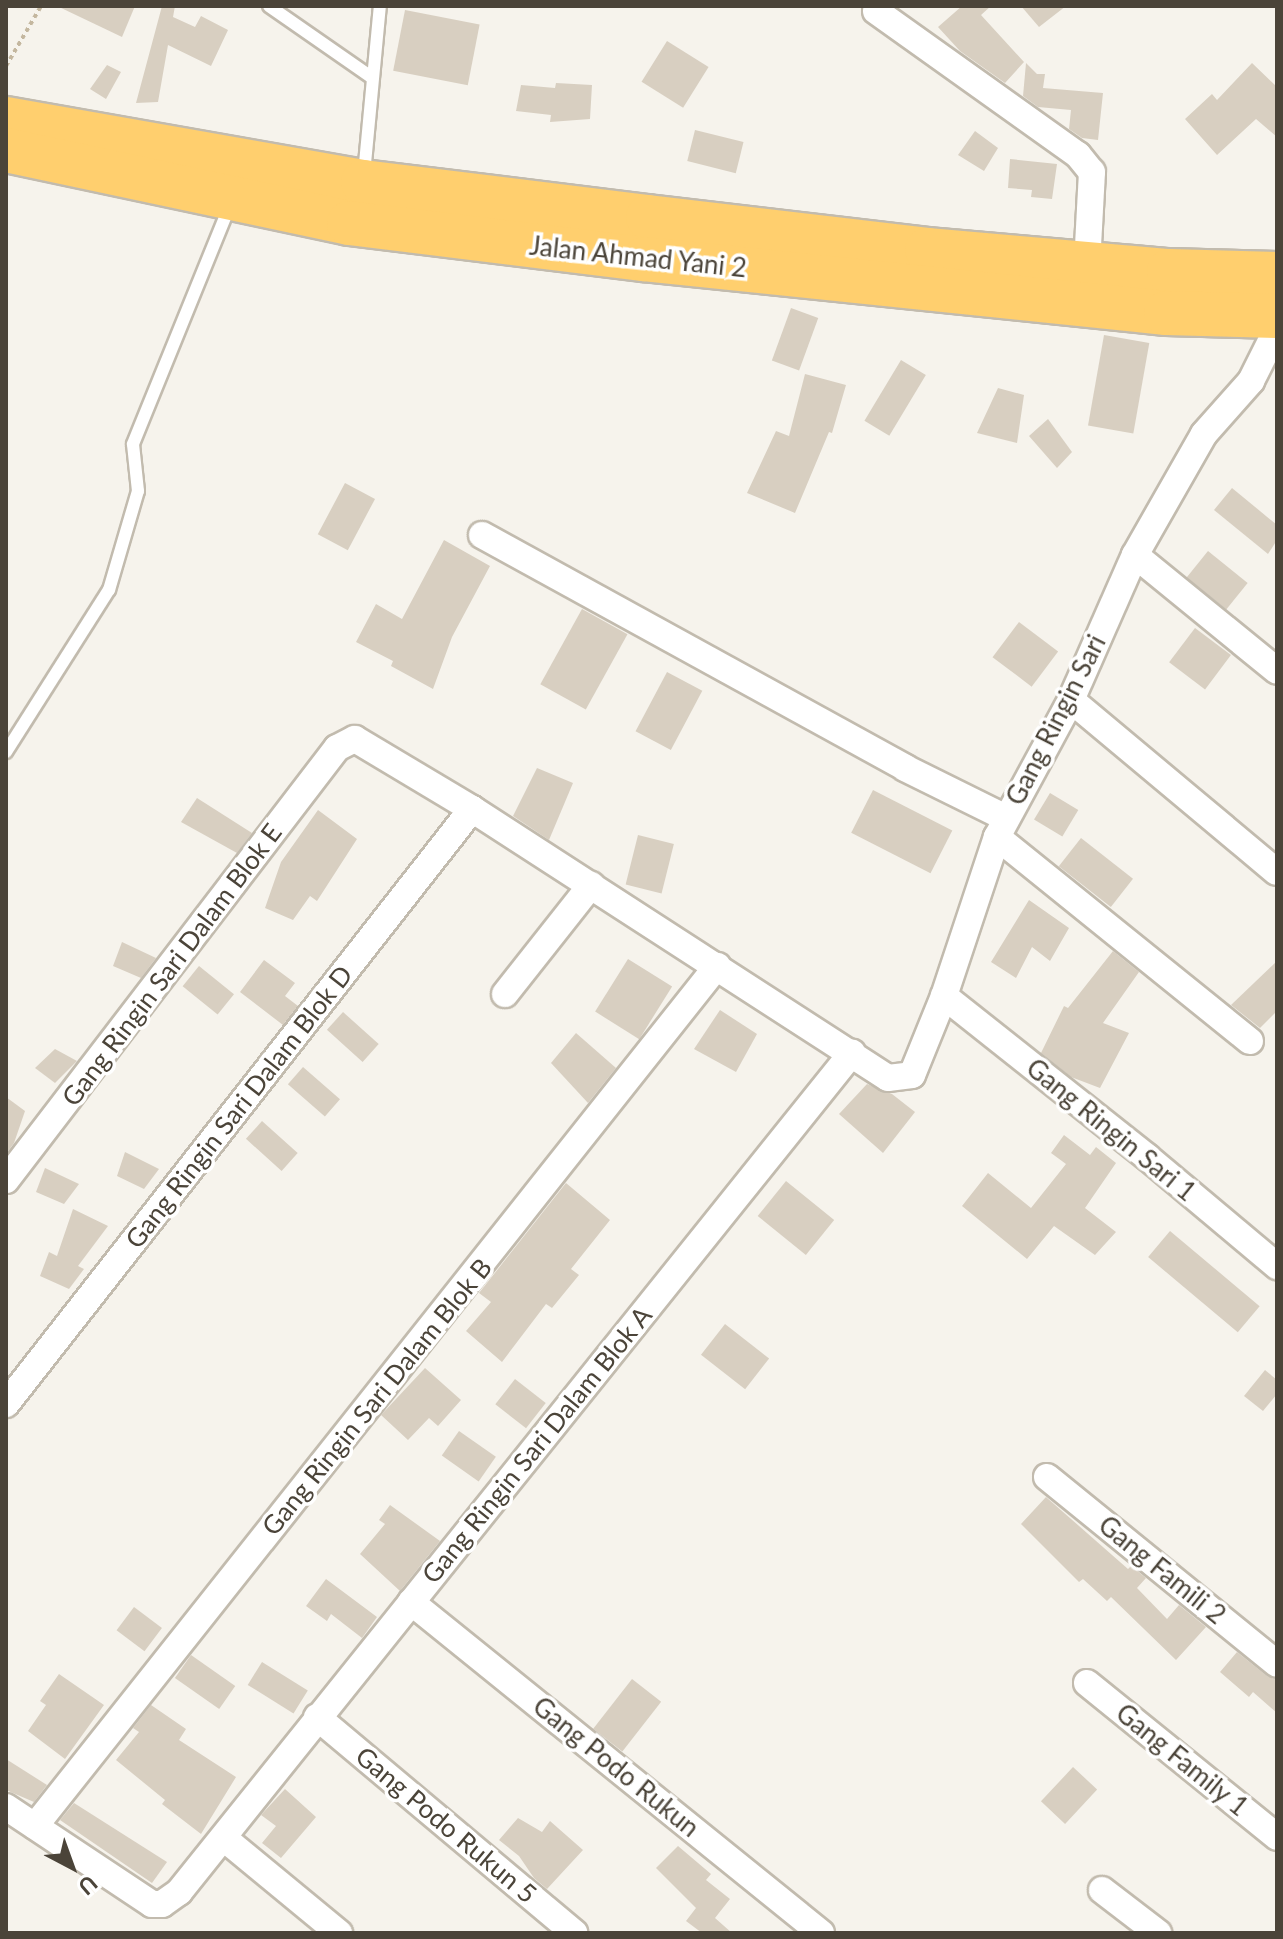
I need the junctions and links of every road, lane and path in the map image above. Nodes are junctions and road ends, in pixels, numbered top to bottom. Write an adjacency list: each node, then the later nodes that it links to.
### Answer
1 (41, 6): 5 (path)
2 (269, 6): 6 (lane)
3 (380, 6): 6 (lane)
4 (876, 11): 11 (street)
5 (6, 66)
6 (371, 77): 9 (lane)
7 (6, 119): 9 (highway, Jalan Ahmad Yani 2)
8 (6, 150): 10 (highway, Jalan Ahmad Yani 2)
9 (363, 182): 11 (highway, Jalan Ahmad Yani 2)
10 (233, 197): 13 (highway, Jalan Ahmad Yani 2); 19 (lane)
11 (1087, 264): 12 (highway, Jalan Ahmad Yani 2)
12 (1277, 274)
13 (1277, 316)
14 (1277, 329): 16 (street, Gang Ringin Sari)
15 (482, 535): 21 (street)
16 (1140, 559): 17 (street); 18 (street, Gang Ringin Sari)
17 (1277, 671)
18 (1071, 700): 21 (street, Gang Ringin Sari); 22 (street)
19 (6, 752)
20 (472, 809): 23 (street); 29 (street, Gang Ringin Sari Dalam Blok E); 31 (street, Gang Ringin Sari Dalam Blok D)
21 (1005, 837): 26 (street, Gang Ringin Sari); 27 (street)
22 (1277, 872)
23 (591, 885): 24 (street); 25 (street)
24 (717, 966): 28 (street); 38 (street, Gang Ringin Sari Dalam Blok B)
25 (505, 994)
26 (944, 996): 28 (street, Gang Ringin Sari); 30 (street, Gang Ringin Sari 1)
27 (1250, 1041)
28 (852, 1053): 33 (street, Gang Ringin Sari Dalam Blok A)
29 (6, 1180)
30 (1277, 1266)
31 (6, 1404)
32 (1047, 1477): 34 (street, Gang Famili 2)
33 (411, 1602): 36 (street, Gang Ringin Sari Dalam Blok A); 44 (street, Gang Podo Rukun)
34 (1277, 1664)
35 (1087, 1683): 39 (street, Gang Family 1)
36 (317, 1717): 40 (street, Gang Ringin Sari Dalam Blok A); 43 (street, Gang Podo Rukun 5)
37 (6, 1807): 38 (street)
38 (35, 1826): 40 (street, Gang Ringin Sari Dalam Blok A)
39 (1277, 1837)
40 (225, 1839): 42 (street)
41 (1102, 1890): 45 (street)
42 (339, 1933)
43 (574, 1933)
44 (821, 1933)
45 (1158, 1933)

